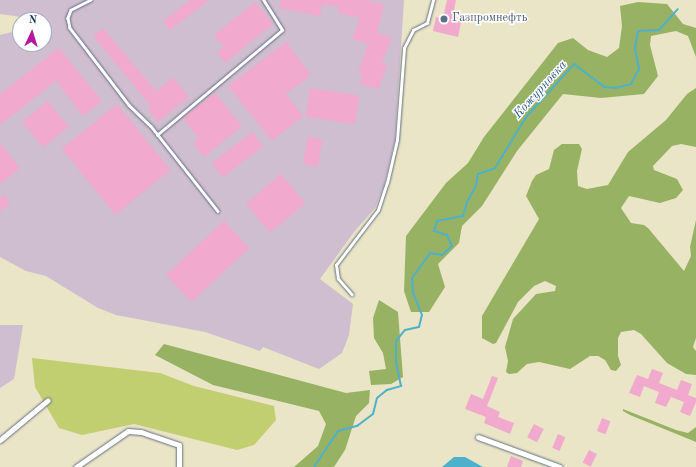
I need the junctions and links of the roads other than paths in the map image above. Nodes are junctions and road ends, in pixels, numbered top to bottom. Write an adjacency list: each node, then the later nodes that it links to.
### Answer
1 (91, 0): 4 (lane)
2 (263, 0): 4 (lane)
3 (433, 0): 6 (lane)
4 (157, 134): 5 (lane)
5 (218, 211)
6 (352, 295)
7 (48, 400): 9 (street)
8 (478, 437): 12 (street)
9 (0, 440)
10 (76, 467): 11 (street)
11 (179, 467)
12 (560, 467)

